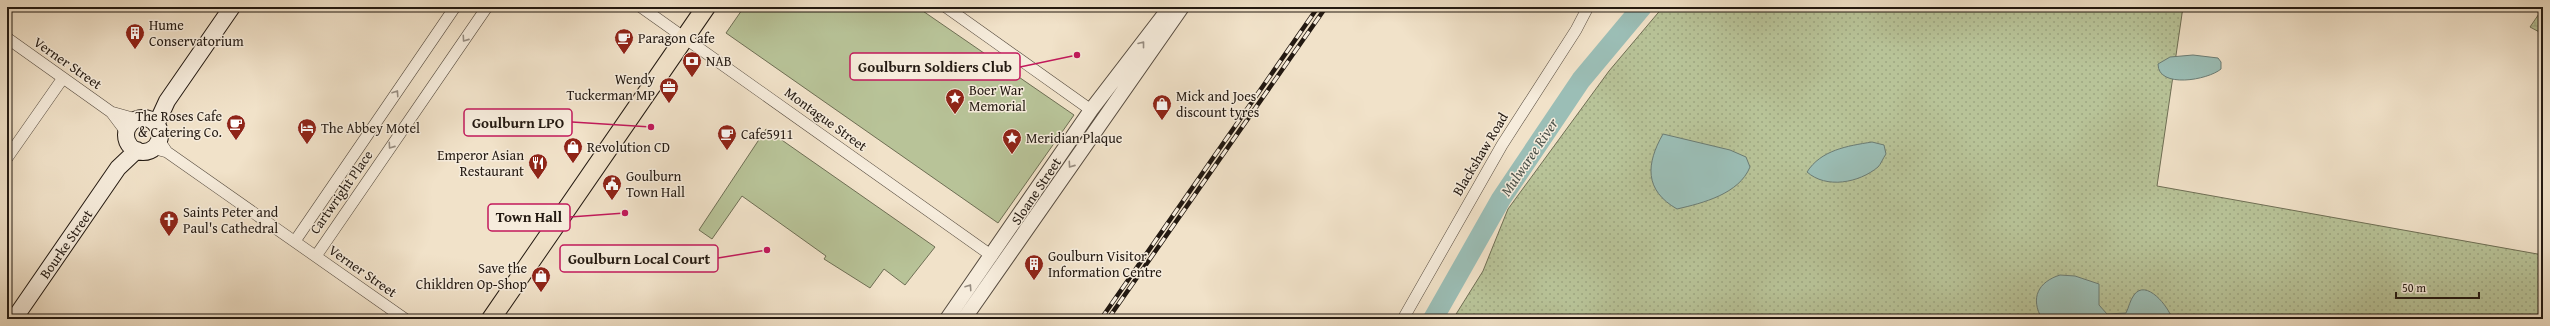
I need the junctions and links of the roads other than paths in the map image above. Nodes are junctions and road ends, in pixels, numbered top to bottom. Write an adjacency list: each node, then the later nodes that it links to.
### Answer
1 (232, 7): 17 (main road, Bourke Street)
2 (455, 7): 20 (street, Cartwright Place, one-way to 2)
3 (487, 7): 21 (street, Cartwright Place, one-way to 21)
4 (641, 7): 11 (street, Montague Street)
5 (694, 7): 11 (main road)
6 (706, 7): 11 (main road)
7 (946, 7): 15 (street)
8 (1170, 7): 15 (street, Sloane Street, one-way to 8)
9 (1182, 7): 13 (street, Sloane Street)
10 (1588, 7): 30 (street, Blackshaw Road)
11 (680, 35): 22 (street, Montague Street); 27 (main road); 28 (main road)
12 (7, 38): 14 (street, Verner Street)
13 (1147, 56): 15 (street); 19 (street, Sloane Street, one-way to 19)
14 (63, 78): 16 (street, Verner Street); 18 (street)
15 (1091, 110): 22 (street, Sloane Street)
16 (112, 112): 17 (street, Verner Street); 17 (street, Verner Street)
17 (145, 136): 20 (street, Verner Street); 25 (main road, Bourke Street)
18 (7, 158)
19 (1044, 203): 22 (street); 24 (street, Sloane Street)
20 (296, 241): 21 (street, Verner Street)
21 (316, 256): 26 (street, Verner Street)
22 (992, 256): 29 (street, Sloane Street, one-way to 22)
23 (983, 303): 24 (street)
24 (965, 318)
25 (14, 319)
26 (405, 319)
27 (482, 319)
28 (491, 319)
29 (948, 319)
30 (1403, 319)

